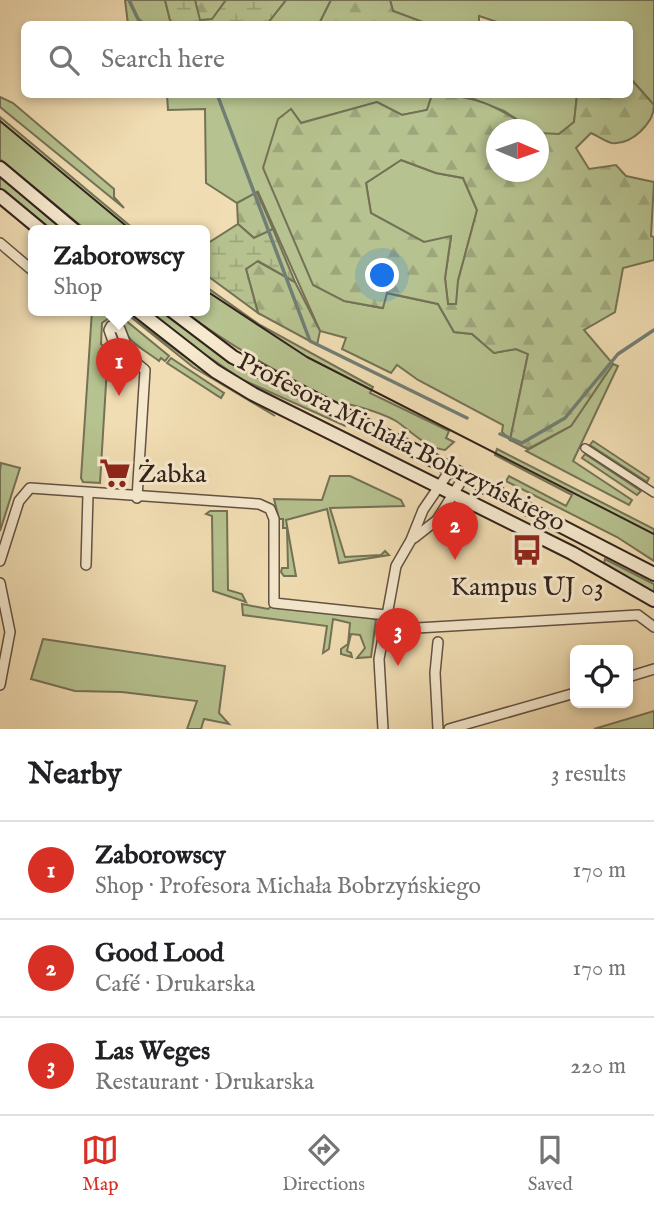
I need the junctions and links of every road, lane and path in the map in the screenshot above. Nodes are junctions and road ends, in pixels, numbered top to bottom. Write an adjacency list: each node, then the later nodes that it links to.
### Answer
1 (0, 168): 4 (main road)
2 (0, 196): 3 (main road)
3 (35, 225)
4 (68, 225)
5 (0, 243): 6 (street)
6 (28, 267)
7 (145, 316): 13 (main road, Profesora Michała Bobrzyńskiego)
8 (179, 316): 11 (main road, Profesora Michała Bobrzyńskiego)
9 (125, 342): 17 (street)
10 (585, 449): 14 (street)
11 (451, 469): 12 (main road, Profesora Michała Bobrzyńskiego); 13 (street)
12 (465, 475): 16 (street); 21 (main road, Profesora Michała Bobrzyńskiego)
13 (439, 487): 16 (main road, Profesora Michała Bobrzyńskiego); 18 (street)
14 (654, 493)
15 (88, 494): 17 (street); 19 (street); 20 (street)
16 (455, 495): 18 (street); 23 (main road, Profesora Michała Bobrzyńskiego)
17 (137, 498): 24 (street)
18 (411, 540): 24 (street)
19 (0, 561)
20 (86, 565)
21 (654, 574)
22 (0, 583): 30 (street)
23 (654, 600)
24 (386, 615): 26 (street)
25 (654, 627): 26 (street)
26 (383, 630): 32 (street)
27 (438, 642): 33 (street)
28 (654, 669): 29 (street)
29 (633, 675)
30 (0, 685)
31 (570, 694): 34 (street)
32 (383, 729)
33 (438, 729)
34 (449, 729)

